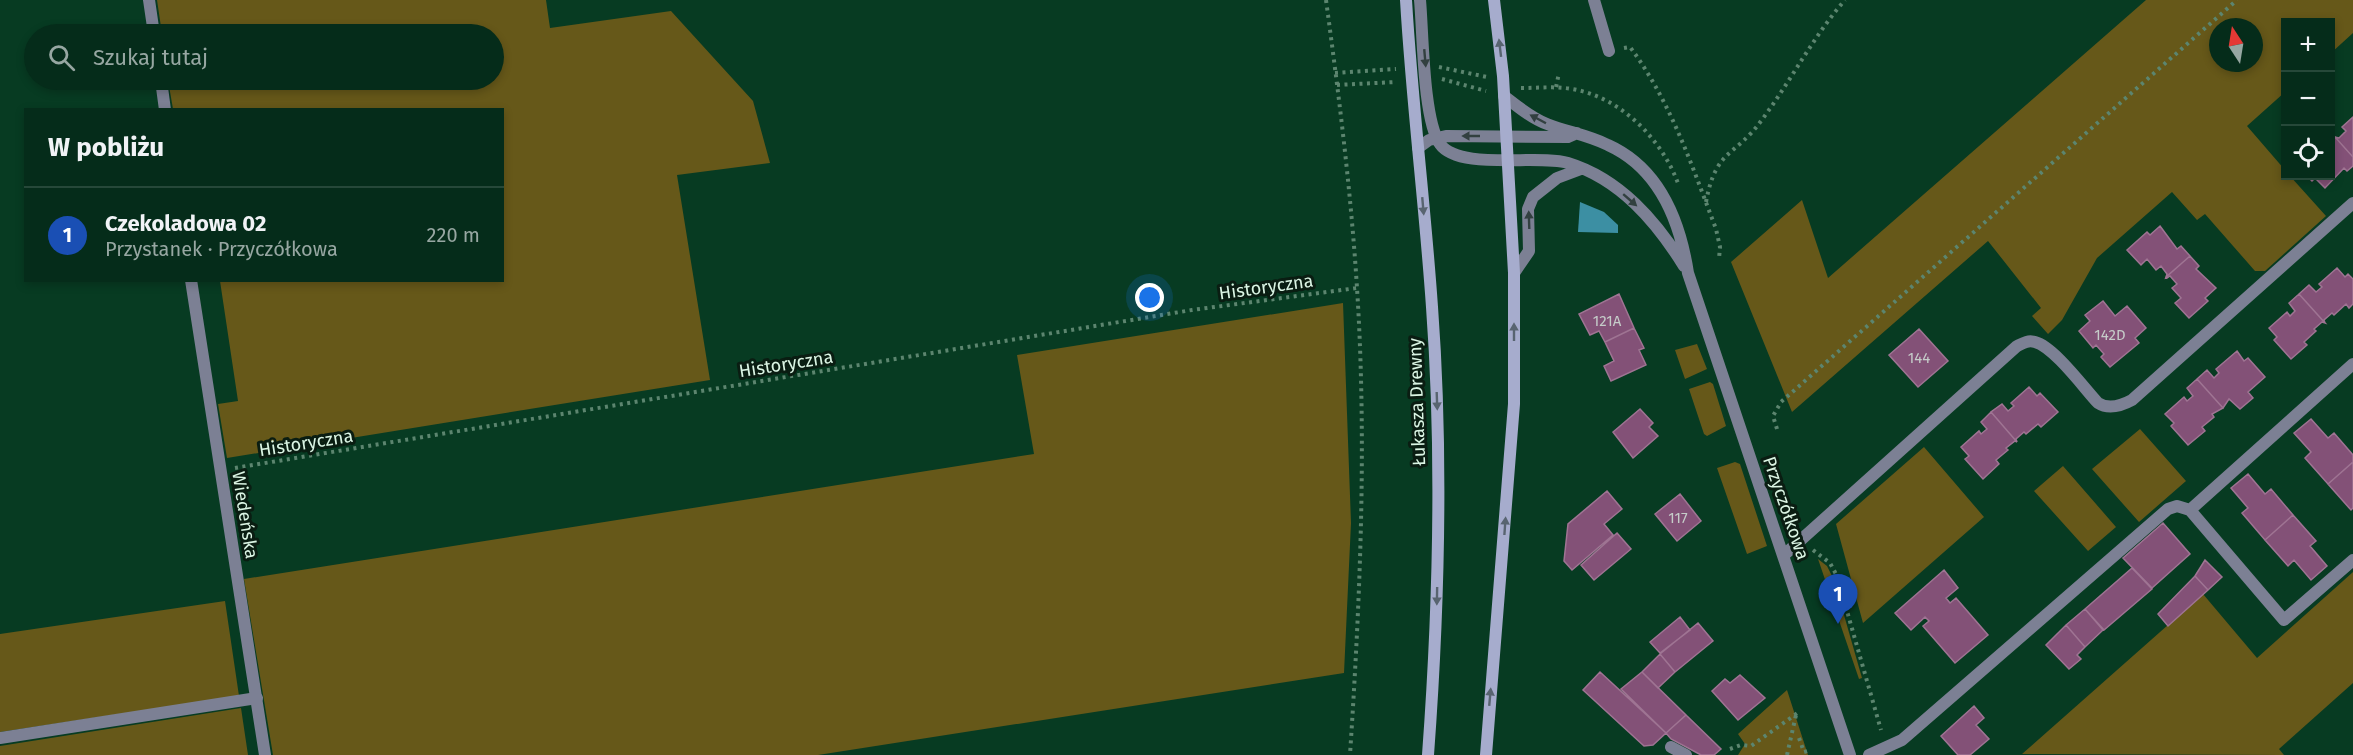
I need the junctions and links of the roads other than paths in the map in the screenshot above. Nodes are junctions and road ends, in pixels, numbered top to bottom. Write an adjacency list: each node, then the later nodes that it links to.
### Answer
1 (148, 0): 6 (street)
2 (1406, 0): 14 (main road, Łukasza Drewny)
3 (1420, 0): 13 (street, one-way to 13)
4 (1494, 0): 9 (main road, one-way to 4)
5 (1594, 0): 7 (street)
6 (152, 24)
7 (1610, 51)
8 (162, 90): 10 (street)
9 (1498, 93): 11 (street, Przyczółkowa, one-way to 9); 12 (main road)
10 (165, 108)
11 (1577, 134): 12 (street); 19 (street, Przyczółkowa)
12 (1506, 136): 13 (street, one-way to 13); 15 (main road)
13 (1437, 137): 14 (street); 15 (street, Przyczółkowa)
14 (1418, 148): 29 (main road, Łukasza Drewny, one-way to 29)
15 (1508, 160): 16 (street, Przyczółkowa); 18 (main road)
16 (1581, 169): 18 (street, one-way to 16); 19 (street, Przyczółkowa, one-way to 19)
17 (2353, 203): 23 (street)
18 (1514, 273): 30 (main road, one-way to 18)
19 (1688, 273): 23 (street, Przyczółkowa)
20 (191, 282): 25 (street, Wiedeńska)
21 (2353, 364): 22 (street)
22 (2190, 510): 24 (street); 33 (street)
23 (1784, 555): 32 (street, Przyczółkowa)
24 (2353, 560)
25 (257, 698): 26 (street); 28 (street, Wiedeńska)
26 (0, 738)
27 (1671, 747): 31 (street)
28 (265, 755)
29 (1428, 755)
30 (1486, 755)
31 (1686, 755)
32 (1850, 755)
33 (1869, 755)

